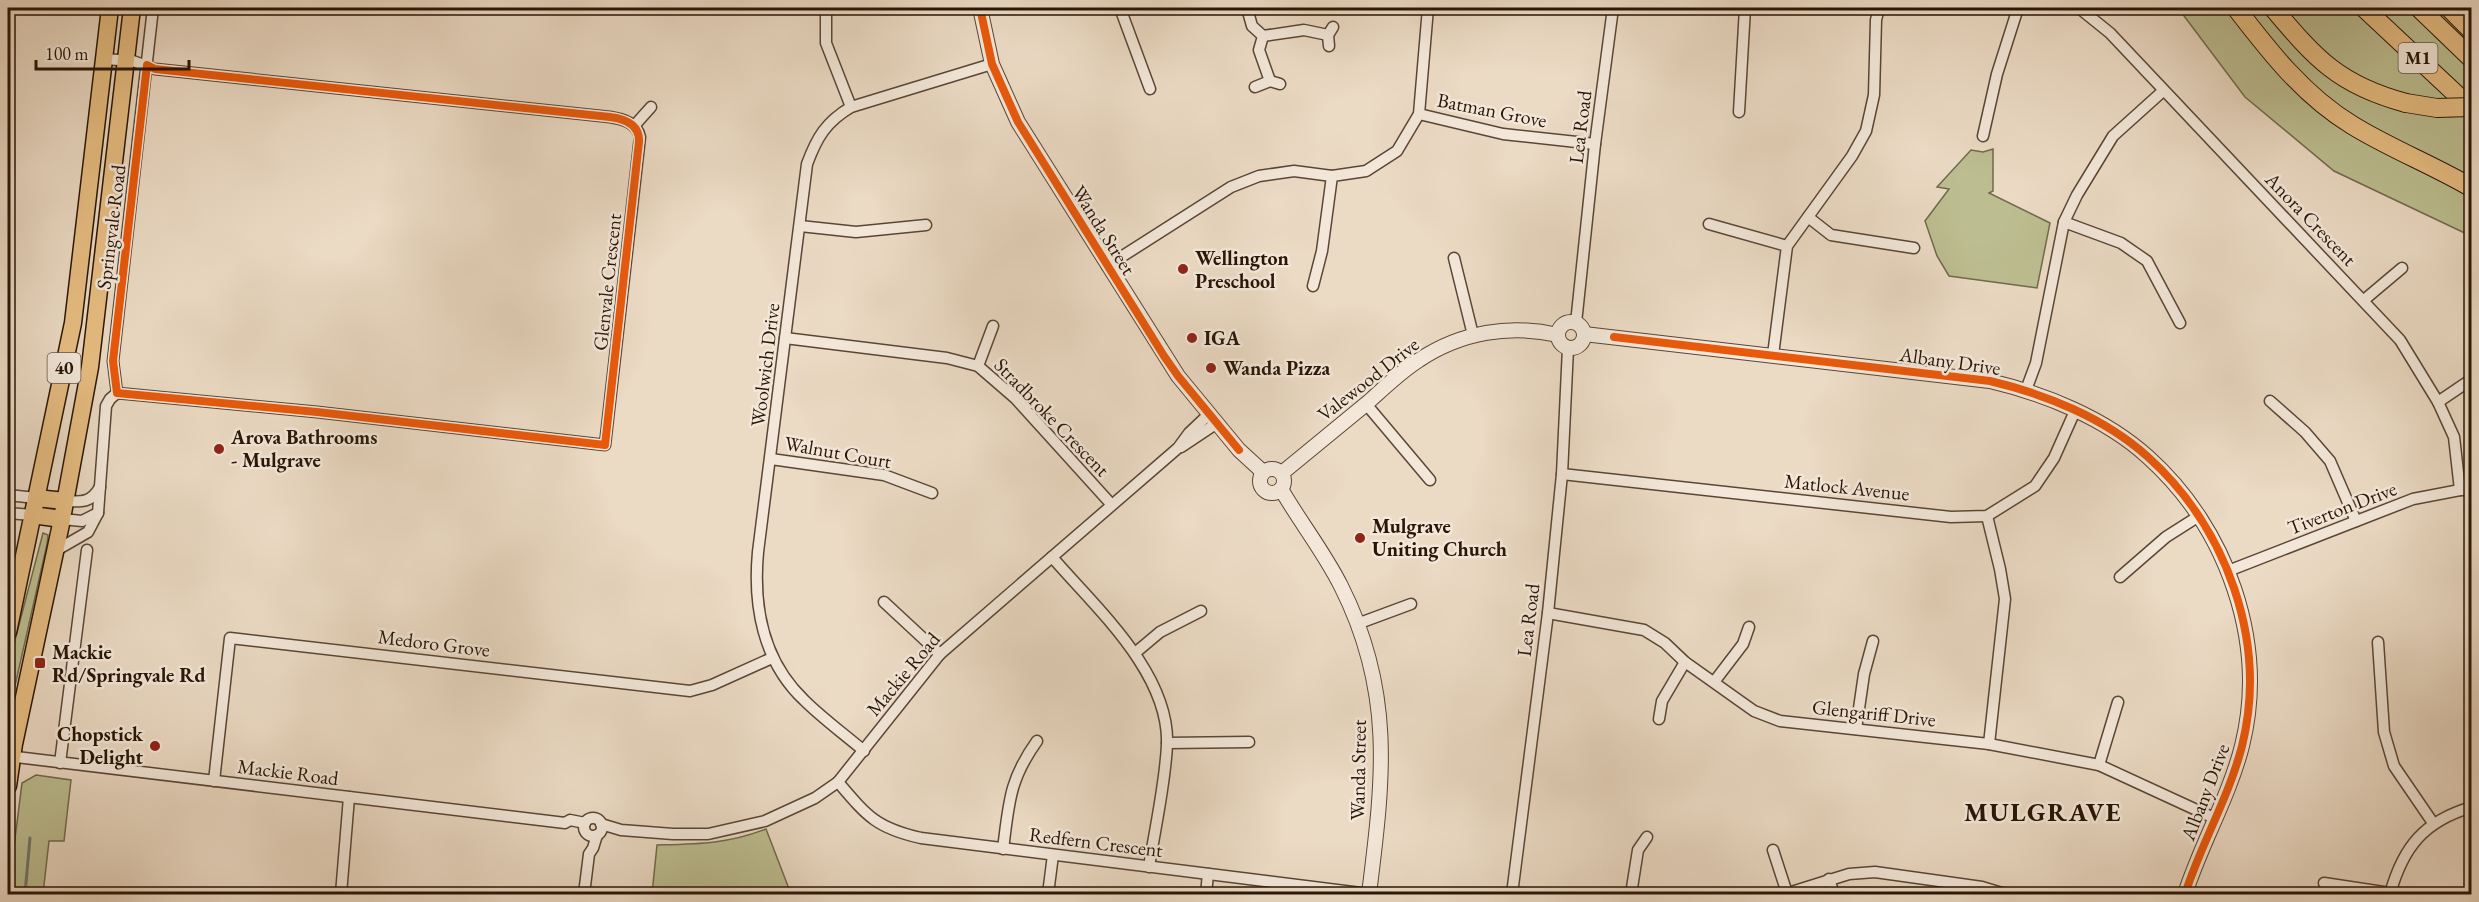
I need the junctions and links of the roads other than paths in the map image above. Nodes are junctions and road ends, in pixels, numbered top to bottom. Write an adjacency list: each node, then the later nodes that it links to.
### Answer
1 (110, 8): 22 (highway, Springvale Road / 40)
2 (132, 8): 24 (highway, Springvale Road / 40)
3 (153, 8): 26 (street, Springvale Road)
4 (826, 8): 31 (street)
5 (980, 8): 25 (street, Wanda Street)
6 (1120, 8): 28 (street)
7 (1247, 8): 20 (street)
8 (1431, 8): 34 (street)
9 (1613, 8): 37 (street, Lea Road)
10 (1745, 8): 33 (street)
11 (1879, 8): 40 (street)
12 (2018, 8): 36 (street)
13 (2079, 8): 29 (street, Anora Crescent)
14 (2235, 8): 39 (highway)
15 (2273, 8): 32 (highway, bridge)
16 (2364, 8): 32 (highway, M1)
17 (2419, 8): 23 (highway, M1)
18 (2449, 8): 19 (highway)
19 (2472, 31)
20 (1263, 36): 21 (street); 27 (street)
21 (1330, 36)
22 (104, 59): 24 (street); 79 (highway, Springvale Road / 40)
23 (2472, 59)
24 (126, 61): 26 (street); 80 (highway, Springvale Road / 40)
25 (992, 64): 31 (street, Woolwich Drive); 48 (street, Wanda Street)
26 (147, 65): 35 (street); 63 (street, Springvale Road)
27 (1255, 87)
28 (1150, 89)
29 (2163, 91): 41 (street); 51 (street, Anora Crescent)
30 (651, 107): 35 (street)
31 (851, 107): 44 (street, Woolwich Drive)
32 (2472, 108)
33 (1739, 112)
34 (1419, 114): 37 (street, Batman Grove); 38 (street)
35 (634, 126): 63 (street, Glenvale Crescent)
36 (1983, 136)
37 (1595, 144): 54 (street, Lea Road)
38 (1332, 176): 48 (street); 50 (street)
39 (2472, 188)
40 (1808, 217): 45 (street); 46 (street)
41 (2064, 222): 52 (street); 62 (street)
42 (1709, 224): 45 (street)
43 (926, 225): 44 (street)
44 (800, 226): 57 (street, Woolwich Drive)
45 (1787, 246): 59 (street)
46 (1914, 248)
47 (1454, 258): 55 (street)
48 (1107, 266): 68 (street, Wanda Street)
49 (2402, 268): 51 (street)
50 (1313, 286)
51 (2364, 300): 65 (street, Anora Crescent)
52 (2180, 323)
53 (993, 326): 60 (street)
54 (1580, 328): 56 (street); 58 (street); 59 (street, Albany Drive)
55 (1473, 335): 56 (street, Valewood Drive); 66 (street, Valewood Drive)
56 (1558, 335): 58 (street)
57 (785, 339): 60 (street, Stradbroke Crescent); 69 (street, Woolwich Drive)
58 (1568, 348): 72 (street, Lea Road)
59 (1773, 355): 62 (street, Albany Drive)
60 (978, 366): 81 (street, Stradbroke Crescent)
61 (2472, 379): 65 (street)
62 (2026, 390): 67 (street, Albany Drive)
63 (117, 393): 74 (street)
64 (2270, 401): 88 (street)
65 (2438, 402): 76 (street, Anora Crescent)
66 (1366, 404): 71 (street, Valewood Drive); 73 (street)
67 (2074, 411): 85 (street); 86 (street, Albany Drive)
68 (1213, 418): 70 (street, Wanda Street); 81 (street, Mackie Road)
69 (771, 459): 77 (street, Walnut Court); 105 (street, Woolwich Drive)
70 (1263, 472): 71 (street); 75 (street)
71 (1282, 473): 75 (street)
72 (1562, 474): 85 (street, Matlock Avenue); 97 (street, Lea Road)
73 (1430, 480)
74 (100, 487): 80 (street); 83 (street)
75 (1281, 489): 98 (street, Wanda Street)
76 (2466, 490): 88 (street, Tiverton Drive)
77 (932, 493)
78 (8, 495): 79 (street)
79 (36, 498): 80 (highway); 84 (highway, Springvale Road / 40)
80 (65, 501): 87 (highway, Springvale Road / 40)
81 (1111, 504): 91 (street, Mackie Road)
82 (8, 513): 84 (street)
83 (98, 513): 87 (street); 90 (street)
84 (32, 515): 87 (highway); 100 (highway, Springvale Road / 40)
85 (1987, 516): 114 (street)
86 (2199, 516): 92 (street, Albany Drive); 93 (street)
87 (62, 519): 90 (highway, Springvale Road / 40)
88 (2356, 521): 92 (street, Tiverton Drive)
89 (87, 550): 117 (street)
90 (55, 552): 116 (highway, Springvale Road / 40)
91 (1052, 557): 103 (street); 104 (street, Mackie Road)
92 (2228, 572): 124 (street, Albany Drive)
93 (2120, 577)
94 (884, 602): 104 (street)
95 (1411, 604): 98 (street)
96 (1201, 611): 103 (street)
97 (1548, 613): 106 (street, Glengariff Drive); 141 (street, Lea Road)
98 (1357, 624): 140 (street, Wanda Street)
99 (1749, 627): 107 (street)
100 (8, 632)
101 (1873, 641): 110 (street)
102 (2378, 642): 125 (street)
103 (1135, 653): 113 (street)
104 (940, 654): 115 (street, Mackie Road)
105 (772, 658): 115 (street, Woolwich Drive); 119 (street, Medoro Grove)
106 (1685, 662): 107 (street, Glengariff Drive); 109 (street)
107 (1714, 682): 110 (street, Glengariff Drive)
108 (2118, 702): 118 (street)
109 (1659, 719)
110 (1856, 729): 114 (street, Glengariff Drive)
111 (1037, 741): 128 (street)
112 (1249, 742): 113 (street)
113 (1167, 743): 131 (street)
114 (1989, 744): 118 (street, Glengariff Drive)
115 (864, 751): 120 (street, Mackie Road)
116 (10, 756): 117 (street, Mackie Road); 121 (highway, Springvale Road / 40)
117 (60, 763): 119 (street, Mackie Road)
118 (2099, 765): 124 (street, Glengariff Drive)
119 (214, 782): 122 (street, Mackie Road)
120 (838, 782): 126 (street, Mackie Road); 128 (street, Redfern Crescent)
121 (8, 786)
122 (352, 798): 126 (street, Mackie Road); 136 (street)
123 (2472, 807): 125 (street)
124 (2214, 818): 146 (street, Albany Drive)
125 (2433, 823): 147 (street)
126 (592, 830): 137 (street)
127 (1647, 837): 142 (street)
128 (1003, 849): 130 (street, Redfern Crescent)
129 (1773, 850): 143 (street)
130 (1053, 855): 131 (street, Redfern Crescent); 138 (street)
131 (1149, 867): 132 (street, Redfern Crescent)
132 (1208, 874): 139 (street); 140 (street, Redfern Crescent)
133 (1829, 879): 135 (street); 143 (street); 144 (street)
134 (2324, 883): 147 (street)
135 (1982, 891): 145 (street)
136 (341, 894)
137 (584, 894)
138 (1048, 894)
139 (1206, 894)
140 (1369, 894)
141 (1512, 894)
142 (1631, 894)
143 (1786, 894)
144 (1833, 894)
145 (2005, 894)
146 (2185, 894)
147 (2390, 894)

